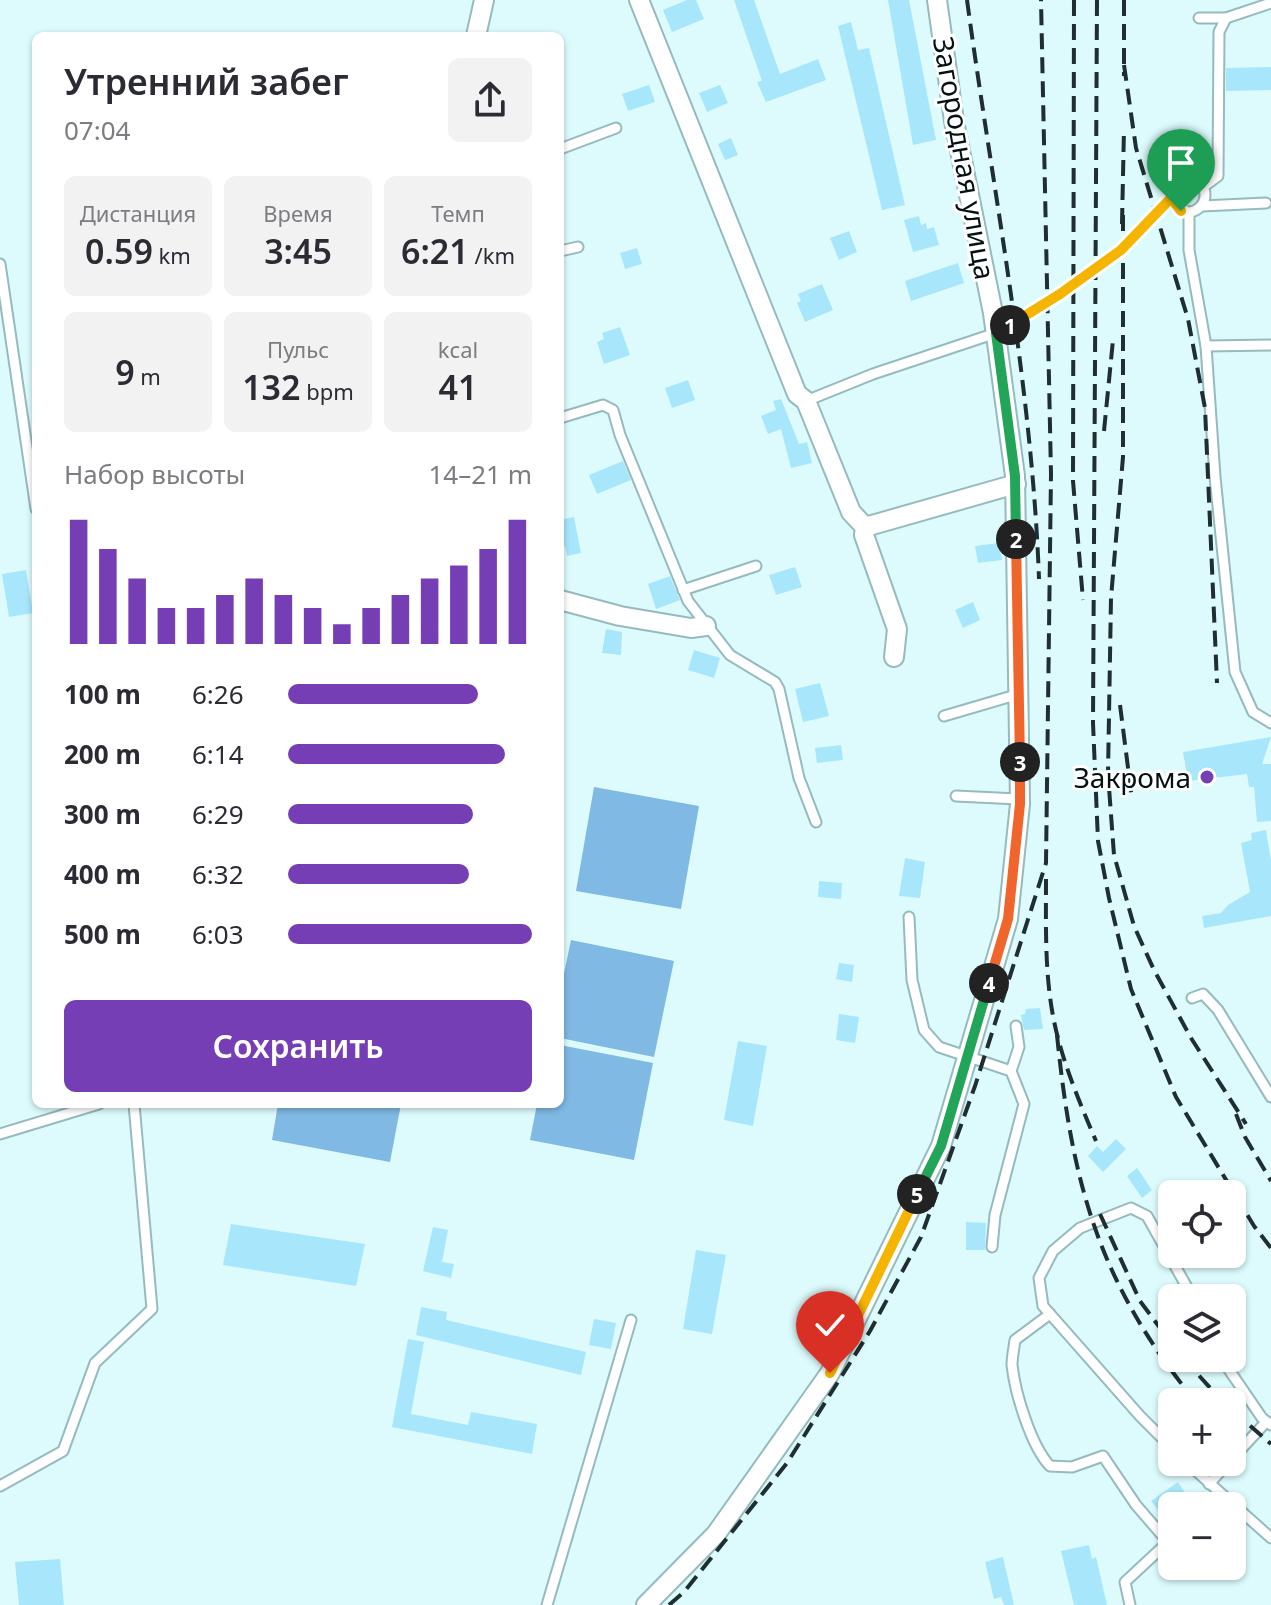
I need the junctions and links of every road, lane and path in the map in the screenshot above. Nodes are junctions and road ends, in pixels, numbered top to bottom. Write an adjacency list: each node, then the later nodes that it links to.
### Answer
1 (484, 0): 7 (street)
2 (639, 0): 21 (street)
3 (937, 0): 18 (street, Загородная улица)
4 (1271, 3): 6 (lane)
5 (1199, 18): 6 (lane)
6 (1226, 18): 10 (lane)
7 (477, 32)
8 (616, 128): 9 (lane)
9 (564, 148)
10 (1203, 187): 11 (lane); 13 (lane)
11 (1171, 198): 14 (lane); 18 (path)
12 (1266, 203): 13 (lane)
13 (1202, 206): 14 (lane)
14 (1189, 213): 20 (lane)
15 (578, 247): 16 (lane)
16 (564, 250)
17 (0, 264): 23 (lane)
18 (996, 333): 21 (lane); 24 (street, Загородная улица)
19 (1271, 345): 20 (lane)
20 (1206, 346): 33 (lane)
21 (806, 401): 25 (street)
22 (564, 417): 27 (lane)
23 (32, 482)
24 (1016, 484): 25 (street); 31 (street, Загородная улица)
25 (865, 527): 30 (street)
26 (756, 566): 27 (lane)
27 (683, 590): 29 (lane)
28 (564, 601): 29 (street)
29 (706, 626): 36 (lane)
30 (894, 657)
31 (1019, 694): 32 (lane); 35 (street, Загородная улица)
32 (944, 716)
33 (1271, 723)
34 (956, 796): 35 (lane)
35 (1020, 799): 40 (street, Загородная улица)
36 (816, 822)
37 (909, 917): 40 (lane)
38 (1192, 998): 42 (lane)
39 (1016, 1026): 41 (lane)
40 (968, 1055): 41 (lane); 64 (street, Загородная улица)
41 (1011, 1071): 46 (lane)
42 (1271, 1097)
43 (86, 1108): 45 (lane)
44 (134, 1108): 57 (lane)
45 (0, 1134)
46 (992, 1247)
47 (1185, 1284): 48 (lane)
48 (1050, 1314): 52 (lane); 60 (lane)
49 (631, 1320): 63 (lane)
50 (1231, 1372): 51 (lane)
51 (1269, 1423): 53 (lane)
52 (1158, 1434)
53 (1246, 1445)
54 (1201, 1476): 56 (lane)
55 (1216, 1476): 56 (lane)
56 (1209, 1484): 58 (lane)
57 (0, 1486)
58 (1218, 1492)
59 (1246, 1516): 61 (lane)
60 (1158, 1528)
61 (1271, 1538)
62 (1158, 1551): 65 (lane)
63 (547, 1605)
64 (646, 1605)
65 (1130, 1605)

